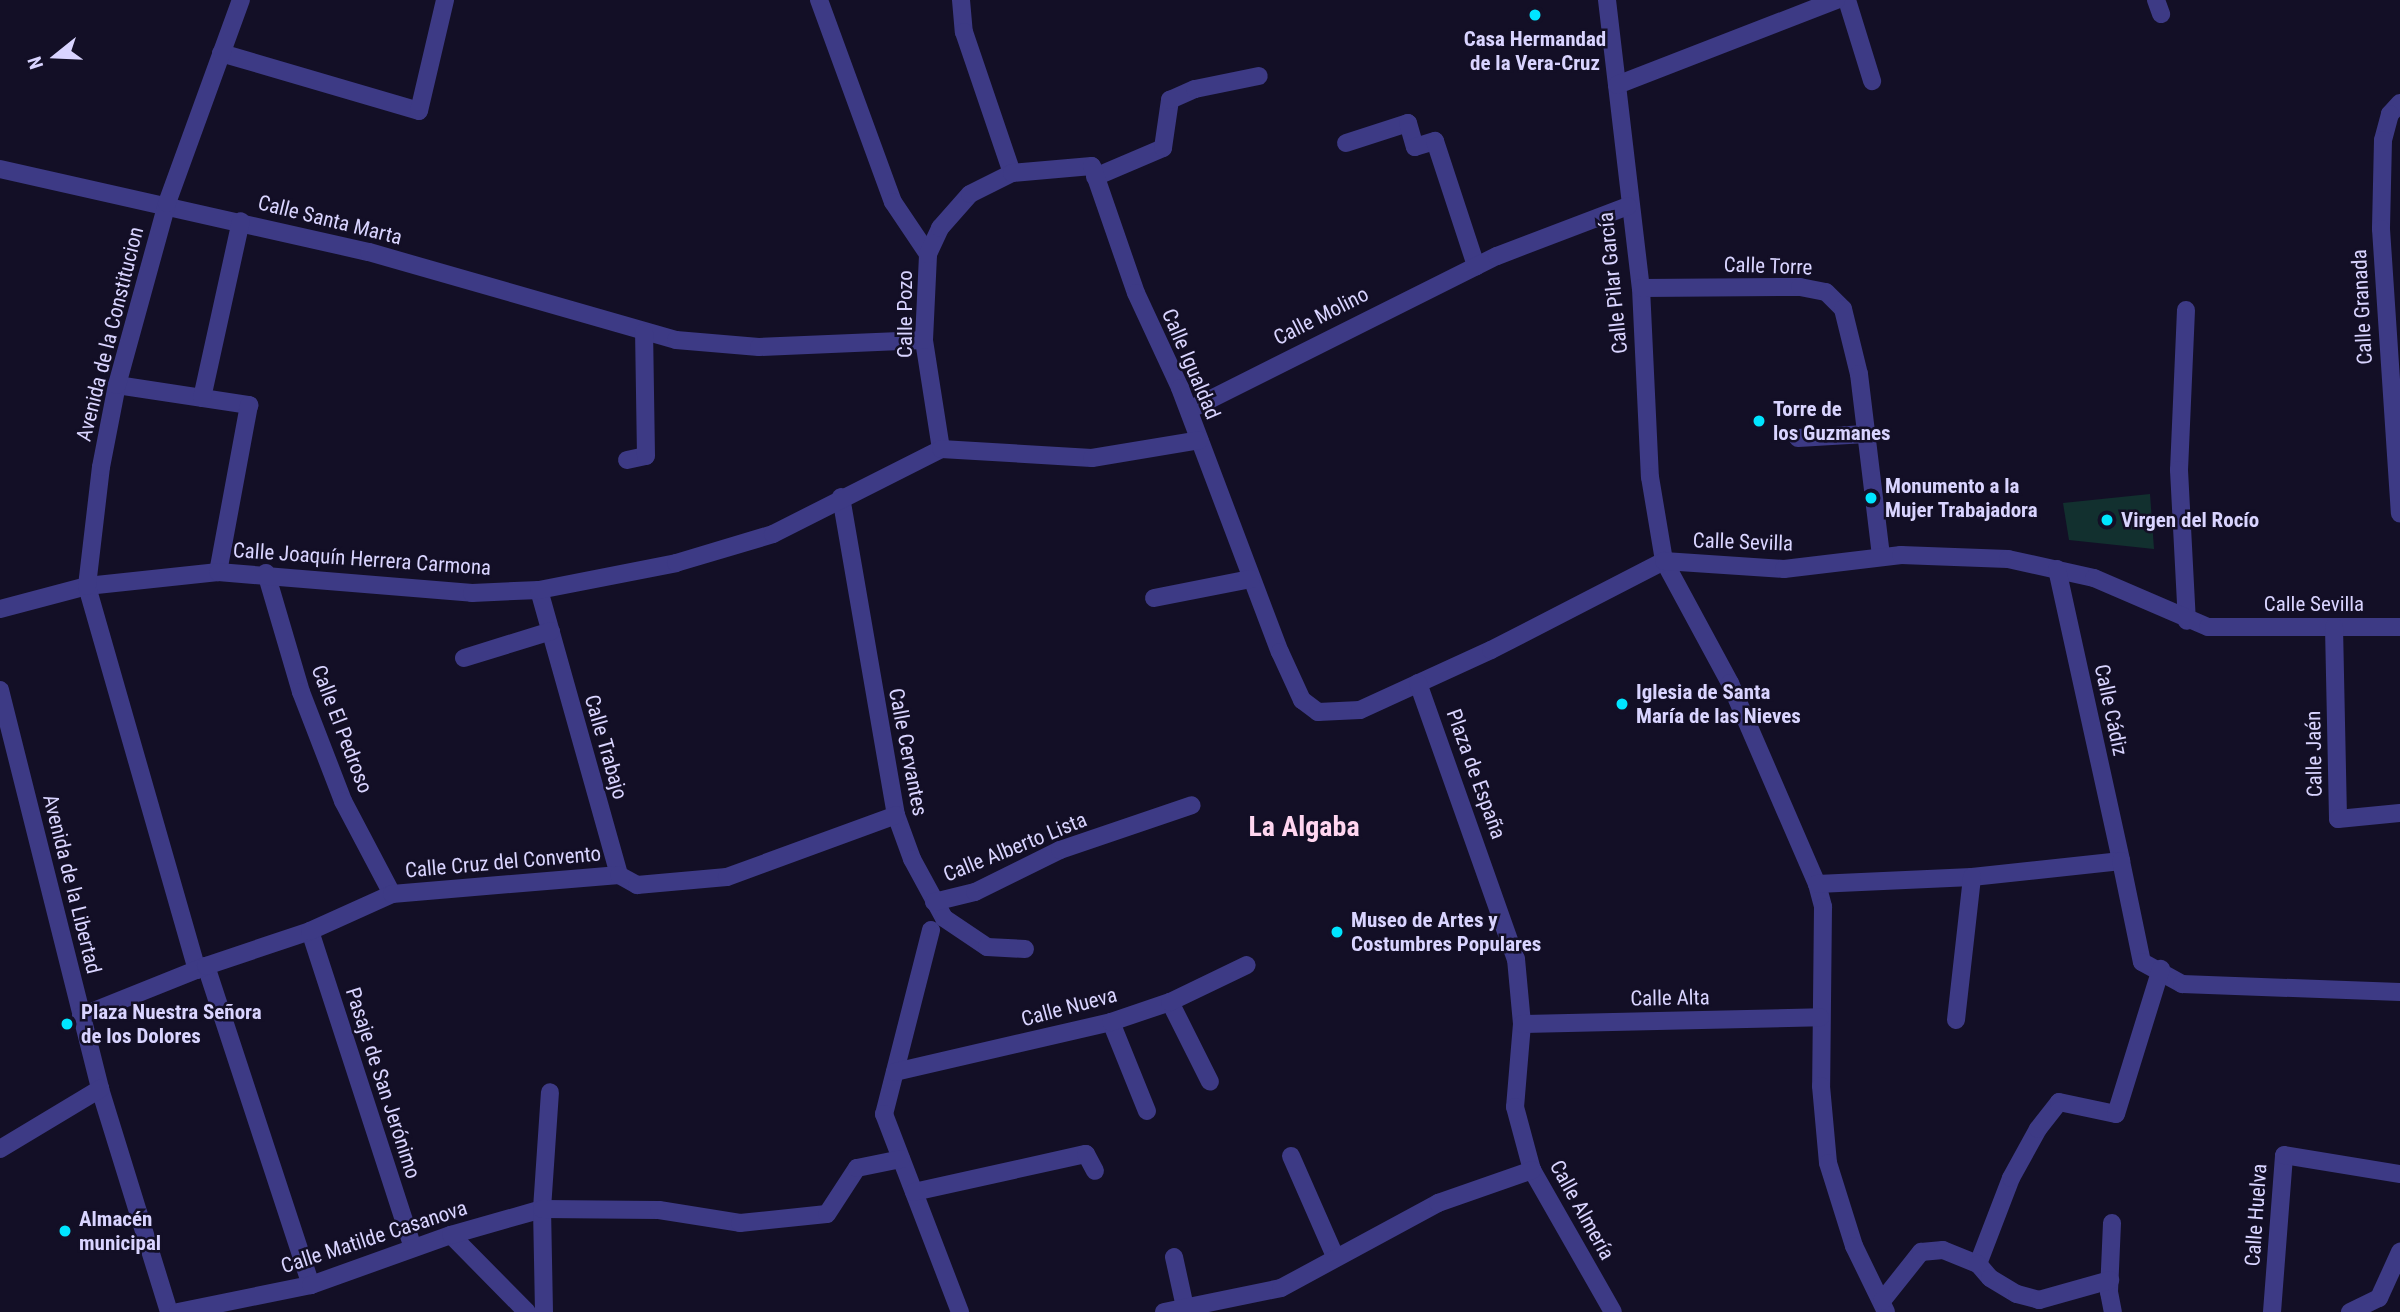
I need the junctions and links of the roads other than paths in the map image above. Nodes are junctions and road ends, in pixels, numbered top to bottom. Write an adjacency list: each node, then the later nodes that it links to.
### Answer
1 (241, 0): 8 (street, Avenida de la Constitucion)
2 (444, 0): 8 (street)
3 (819, 0): 20 (street)
4 (961, 0): 16 (street)
5 (1607, 0): 11 (street, Calle Pilar García)
6 (1836, 0): 11 (street)
7 (1847, 0): 10 (street)
8 (221, 53): 17 (street, Avenida de la Constitucion)
9 (1259, 76): 15 (street, Calle Pozo)
10 (1872, 81)
11 (1617, 85): 18 (street, Calle Pilar García)
12 (2400, 103): 35 (street, Calle Granada)
13 (1346, 143): 21 (street)
14 (0, 169): 17 (street, Calle Santa Marta)
15 (1094, 172): 16 (street, Calle Pozo); 28 (street, Calle Igualdad)
16 (1012, 173): 20 (street, Calle Pozo)
17 (167, 203): 19 (street, Calle Santa Marta); 26 (street, Avenida de la Constitucion)
18 (1628, 206): 21 (street, Calle Molino); 22 (street, Calle Pilar García)
19 (241, 221): 24 (street, Calle Santa Marta); 27 (street)
20 (928, 254): 25 (street, Calle Pozo)
21 (1476, 266): 28 (street, Calle Molino)
22 (1641, 288): 29 (street, Calle Torre); 37 (street, Calle Pilar García)
23 (2186, 310): 46 (street)
24 (644, 332): 25 (street, Calle Santa Marta); 33 (street)
25 (924, 340): 32 (street, Calle Pozo)
26 (117, 385): 27 (street); 42 (street, Avenida de la Constitucion)
27 (202, 398): 39 (street)
28 (1189, 410): 31 (street, Calle Igualdad)
29 (1866, 434): 30 (street); 36 (street, Calle Torre)
30 (1798, 438)
31 (1199, 440): 32 (street, Calle Joaquín Herrera Carmona); 41 (street, Calle Igualdad)
32 (942, 449): 34 (street, Calle Joaquín Herrera Carmona)
33 (627, 460)
34 (841, 497): 43 (street, Calle Joaquín Herrera Carmona); 55 (street, Calle Cervantes)
35 (2400, 513)
36 (1881, 557): 37 (street, Calle Sevilla); 38 (street, Calle Sevilla)
37 (1664, 561): 51 (street); 60 (street, Calle Pilar García)
38 (2057, 569): 46 (street, Calle Sevilla); 56 (street, Calle Cádiz)
39 (218, 572): 40 (street, Calle Joaquín Herrera Carmona); 42 (street, Calle Joaquín Herrera Carmona)
40 (266, 573): 43 (street, Calle Joaquín Herrera Carmona); 61 (street, Calle El Pedroso)
41 (1251, 579): 44 (street); 51 (street, Calle Igualdad)
42 (87, 586): 45 (street, Calle Joaquín Herrera Carmona); 67 (street, Avenida de la Constitucion)
43 (539, 590): 49 (street, Calle Trabajo)
44 (1154, 598)
45 (0, 609)
46 (2187, 621): 48 (street, Calle Sevilla)
47 (2400, 626): 48 (street, Calle Sevilla)
48 (2334, 627): 54 (street, Calle Jaén)
49 (551, 631): 50 (street); 57 (street, Calle Trabajo)
50 (464, 658)
51 (1418, 683): 59 (street, Plaza de España)
52 (0, 690): 71 (street, Avenida de la Libertad)
53 (1192, 805): 62 (street, Calle Alberto Lista)
54 (2400, 813)
55 (896, 815): 57 (street, Calle Cruz del Convento); 62 (street, Calle Cervantes)
56 (2121, 861): 58 (street); 68 (street, Calle Cádiz)
57 (619, 875): 61 (street, Calle Cruz del Convento)
58 (1972, 877): 60 (street); 73 (street)
59 (1490, 881): 75 (street, Calle Almería)
60 (1817, 884): 72 (street, Calle Pilar García)
61 (392, 894): 64 (street, Calle Cruz del Convento)
62 (934, 902): 65 (street, Calle Cervantes)
63 (931, 930): 76 (street)
64 (310, 931): 67 (street, Calle Cruz del Convento); 91 (street, Pasaje de San Jerónimo)
65 (1025, 949)
66 (1247, 965): 70 (street, Calle Nueva)
67 (202, 968): 71 (street, Calle Cruz del Convento); 97 (street, Avenida de la Constitucion)
68 (2161, 969): 69 (street); 95 (street)
69 (2400, 992)
70 (1170, 1002): 74 (street, Calle Nueva); 77 (street)
71 (81, 1016): 78 (street, Avenida de la Libertad)
72 (1819, 1017): 75 (street, Calle Alta); 98 (street, Calle Pilar García)
73 (1956, 1020)
74 (1111, 1022): 76 (street, Calle Nueva); 80 (street)
75 (1522, 1024): 84 (street, Calle Almería)
76 (895, 1072): 83 (street)
77 (1210, 1082)
78 (100, 1089): 81 (street); 100 (street, Avenida de la Libertad)
79 (550, 1092): 88 (street)
80 (1147, 1111)
81 (0, 1149)
82 (1291, 1156): 93 (street)
83 (901, 1159): 87 (street); 88 (street, Calle Matilde Casanova)
84 (1532, 1170): 93 (street); 106 (street, Calle Almería)
85 (1095, 1171): 87 (street)
86 (2400, 1174): 108 (street, Calle Huelva)
87 (914, 1192): 104 (street)
88 (542, 1209): 90 (street, Calle Matilde Casanova); 103 (street)
89 (2112, 1223): 96 (street)
90 (451, 1235): 91 (street, Calle Matilde Casanova); 102 (street)
91 (413, 1248): 97 (street, Calle Matilde Casanova)
92 (2400, 1252): 109 (street)
93 (1335, 1256): 99 (street)
94 (1174, 1257): 99 (street)
95 (1978, 1264): 96 (street); 98 (street)
96 (2110, 1280): 107 (street)
97 (311, 1285): 101 (street, Calle Matilde Casanova)
98 (1884, 1306)
99 (1185, 1307): 105 (street)
100 (169, 1312)
101 (178, 1312)
102 (527, 1312)
103 (544, 1312)
104 (961, 1312)
105 (1164, 1312)
106 (1613, 1312)
107 (2113, 1312)
108 (2272, 1312)
109 (2350, 1312)

